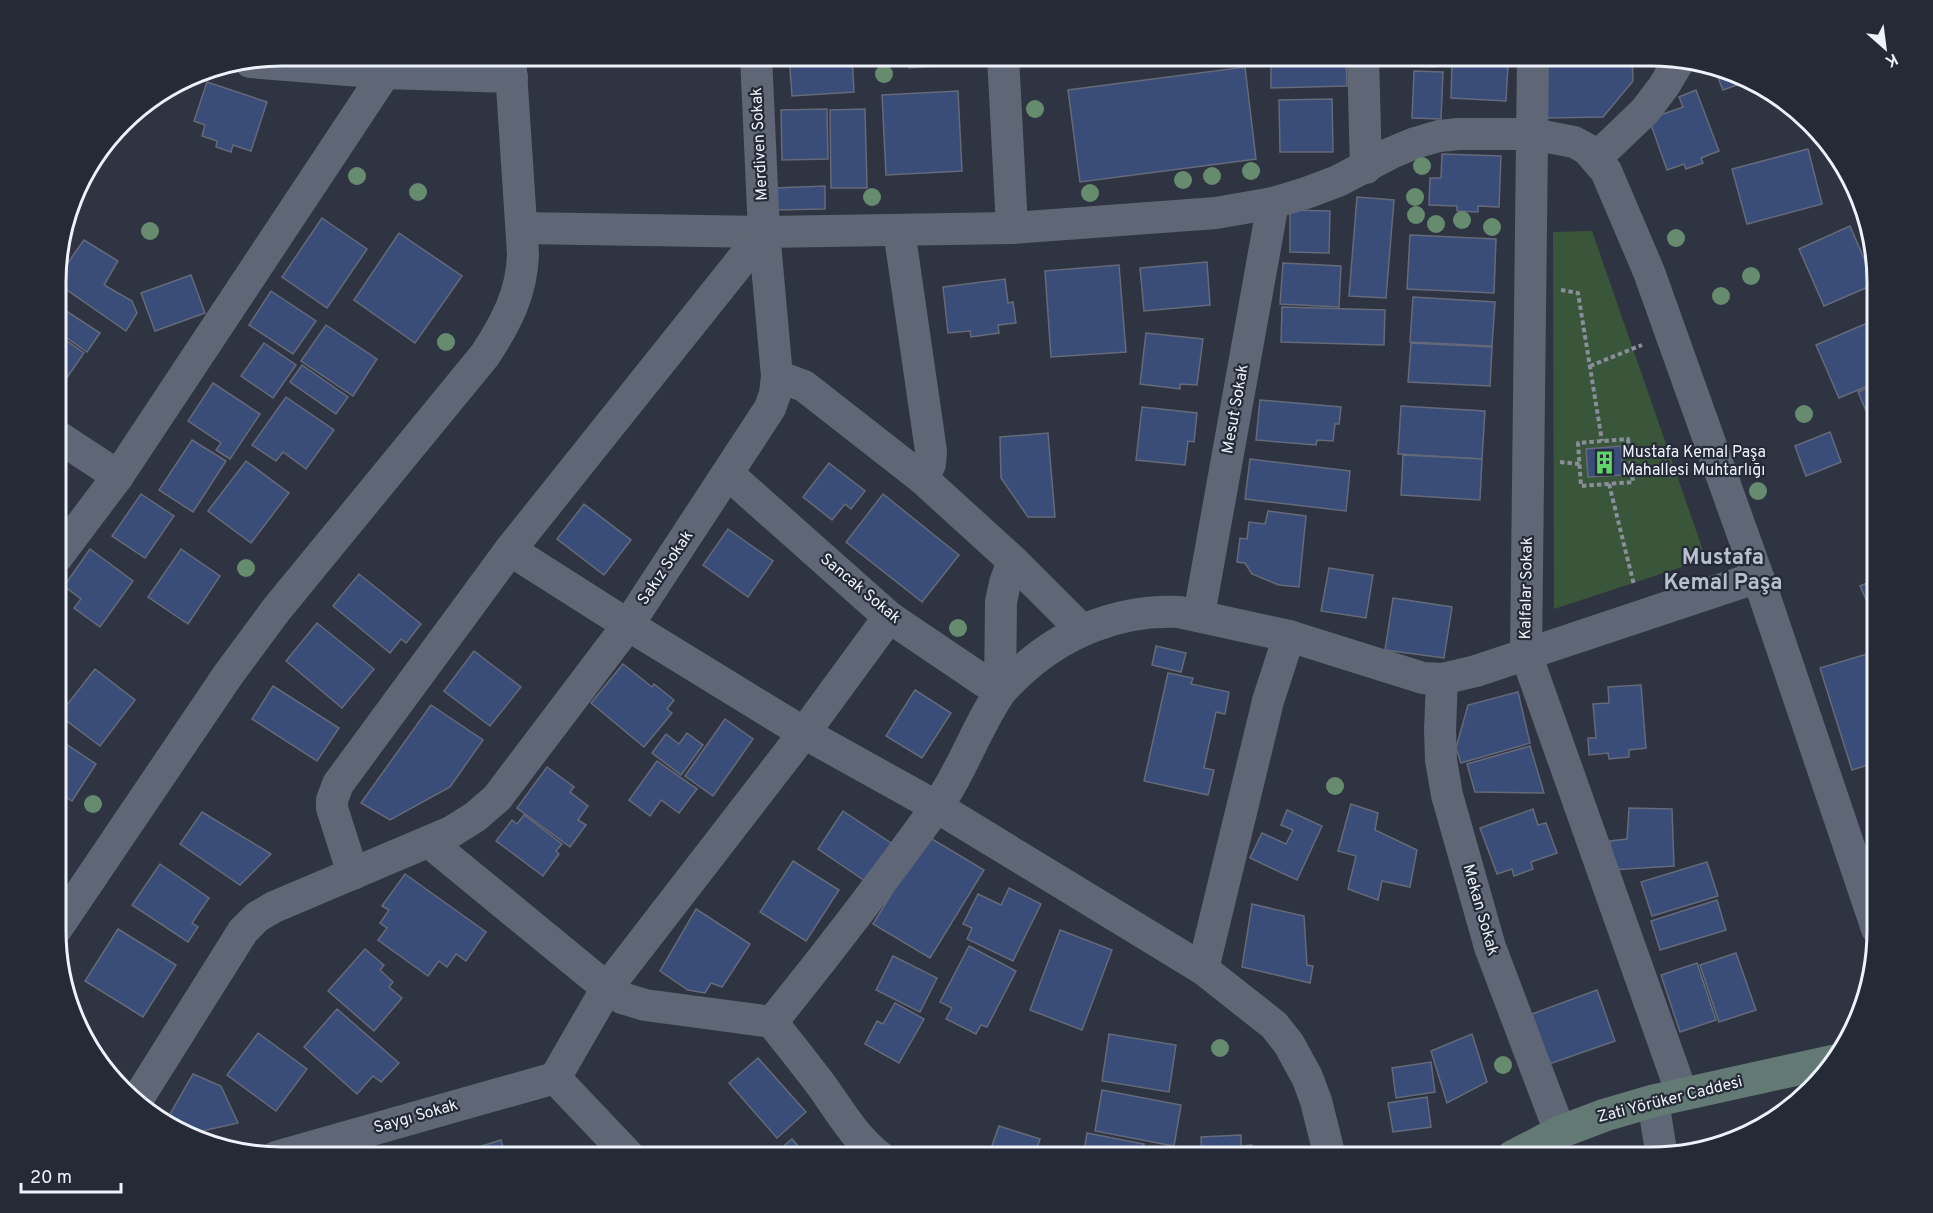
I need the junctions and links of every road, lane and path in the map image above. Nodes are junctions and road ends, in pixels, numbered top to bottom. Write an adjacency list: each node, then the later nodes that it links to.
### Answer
1 (299, 66): 8 (street)
2 (511, 66): 8 (street); 13 (street)
3 (756, 66): 16 (street, Merdiven Sokak)
4 (1004, 66): 14 (street)
5 (1363, 66): 11 (street)
6 (1533, 66): 9 (street, Kalfalar Sokak)
7 (1675, 67): 10 (street)
8 (385, 73): 24 (street)
9 (1532, 134): 10 (street); 11 (street); 17 (street, Kalfalar Sokak)
10 (1596, 158): 18 (street)
11 (1366, 168): 12 (street)
12 (1273, 203): 14 (street); 31 (street, Mesut Sokak)
13 (522, 228): 16 (street); 45 (street)
14 (1012, 228): 15 (street)
15 (899, 230): 16 (street); 25 (street)
16 (764, 232): 20 (street, Sakız Sokak); 28 (street)
17 (1531, 283): 19 (path); 37 (street, Kalfalar Sokak)
18 (1671, 334): 19 (path); 30 (street)
19 (1590, 366): 21 (path)
20 (777, 376): 23 (street, Sakız Sokak); 25 (street)
21 (1602, 441): 26 (path); 26 (path)
22 (66, 442): 24 (street)
23 (728, 474): 32 (street, Sancak Sokak); 34 (street, Sakız Sokak)
24 (118, 476): 27 (street)
25 (923, 479): 29 (street)
26 (1609, 484): 33 (path)
27 (66, 545)
28 (510, 550): 34 (street); 43 (street)
29 (1013, 561): 35 (street); 39 (street)
30 (1758, 577): 33 (street); 44 (street)
31 (1199, 615): 35 (street); 36 (street)
32 (889, 616): 39 (street, Sancak Sokak); 40 (street)
33 (1641, 616): 37 (street)
34 (628, 625): 40 (street); 42 (street, Sakız Sokak)
35 (1083, 630): 39 (street)
36 (1289, 636): 38 (street); 46 (street)
37 (1526, 654): 38 (street); 52 (street, Kalfalar Sokak)
38 (1442, 679): 53 (street, Mekan Sokak)
39 (1000, 692): 41 (street)
40 (804, 733): 41 (street); 47 (street)
41 (937, 807): 46 (street); 48 (street)
42 (429, 842): 43 (street, Sakız Sokak); 47 (street)
43 (353, 874): 51 (street, Sakız Sokak)
44 (1867, 899)
45 (66, 915)
46 (1203, 969): 57 (street)
47 (607, 988): 48 (street); 50 (street)
48 (772, 1022): 56 (street)
49 (1820, 1064): 52 (main road, Zati Yörüker Caddesi)
50 (555, 1078): 54 (street, Saygı Sokak); 55 (street)
51 (141, 1094)
52 (1667, 1098): 53 (main road, Zati Yörüker Caddesi); 59 (street, Kalfalar Sokak)
53 (1560, 1132): 58 (main road, Zati Yörüker Caddesi)
54 (311, 1147)
55 (621, 1147)
56 (867, 1147)
57 (1328, 1147)
58 (1531, 1147)
59 (1663, 1147)

